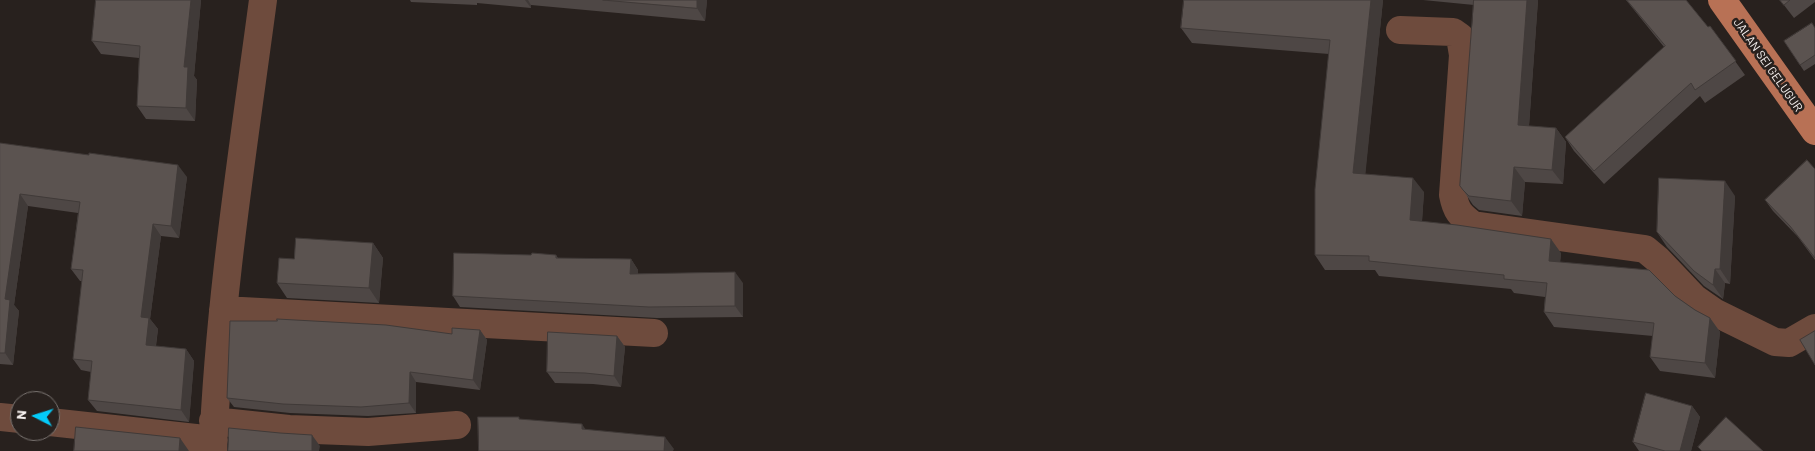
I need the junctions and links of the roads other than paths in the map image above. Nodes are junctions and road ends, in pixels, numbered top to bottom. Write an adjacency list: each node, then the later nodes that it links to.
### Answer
1 (263, 0): 5 (street)
2 (1722, 0): 4 (main road, JALAN SEI GELUGUR)
3 (1400, 30): 6 (street)
4 (1815, 131)
5 (223, 310): 7 (street); 10 (street)
6 (1815, 328)
7 (654, 333)
8 (60, 423): 10 (street)
9 (457, 424): 10 (street)
10 (213, 437)

